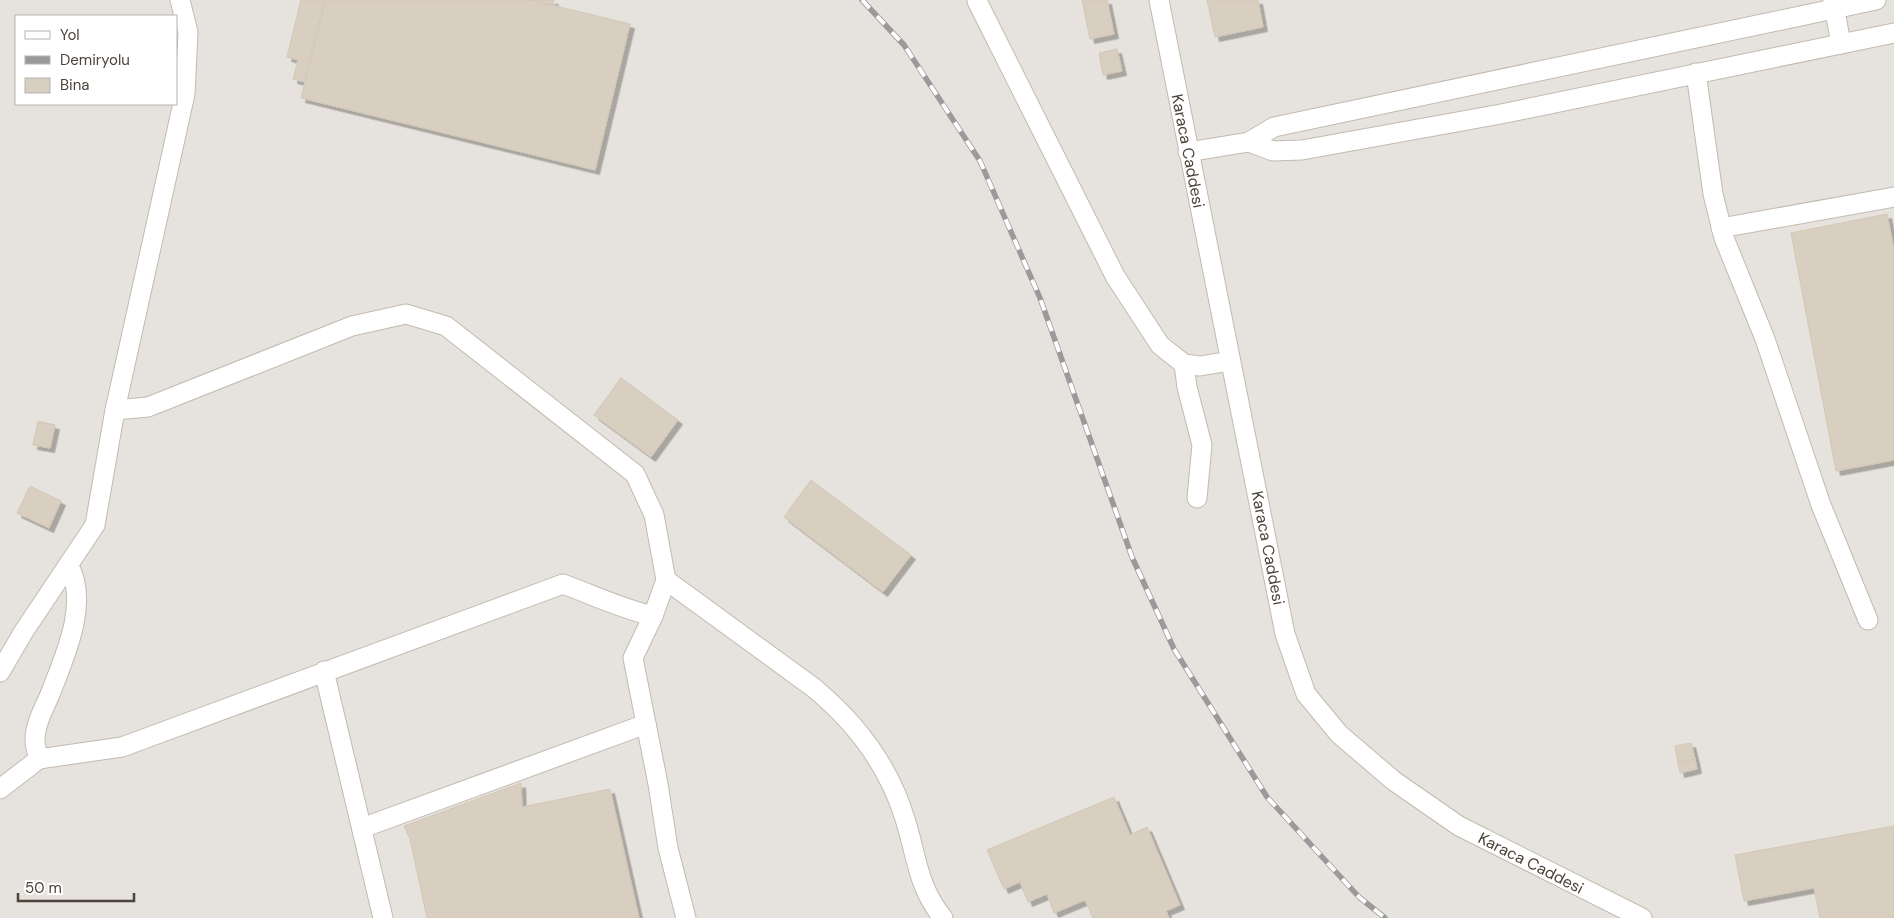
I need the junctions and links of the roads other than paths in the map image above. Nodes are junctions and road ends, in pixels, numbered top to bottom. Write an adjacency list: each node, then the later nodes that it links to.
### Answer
1 (180, 0): 15 (street)
2 (1160, 0): 10 (street, Karaca Caddesi)
3 (1876, 0): 5 (street)
4 (977, 1): 14 (street)
5 (1834, 4): 7 (street); 9 (street)
6 (1894, 33): 7 (street)
7 (1841, 44): 8 (street)
8 (1696, 73): 9 (street); 12 (street)
9 (1249, 142): 10 (street)
10 (1188, 152): 13 (street, Karaca Caddesi)
11 (1894, 197): 12 (street)
12 (1721, 228): 20 (street)
13 (1230, 360): 14 (street); 30 (street, Karaca Caddesi)
14 (1184, 364): 16 (street)
15 (115, 410): 17 (street); 18 (street)
16 (1197, 498)
17 (69, 566): 22 (street); 24 (street)
18 (666, 580): 19 (street); 29 (street)
19 (653, 616): 21 (street); 23 (street)
20 (1868, 620)
21 (324, 671): 24 (street); 26 (street)
22 (0, 672)
23 (646, 724): 26 (street); 28 (street)
24 (39, 759): 25 (street)
25 (0, 788)
26 (362, 828): 27 (street)
27 (383, 918)
28 (686, 918)
29 (943, 918)
30 (1642, 918)

